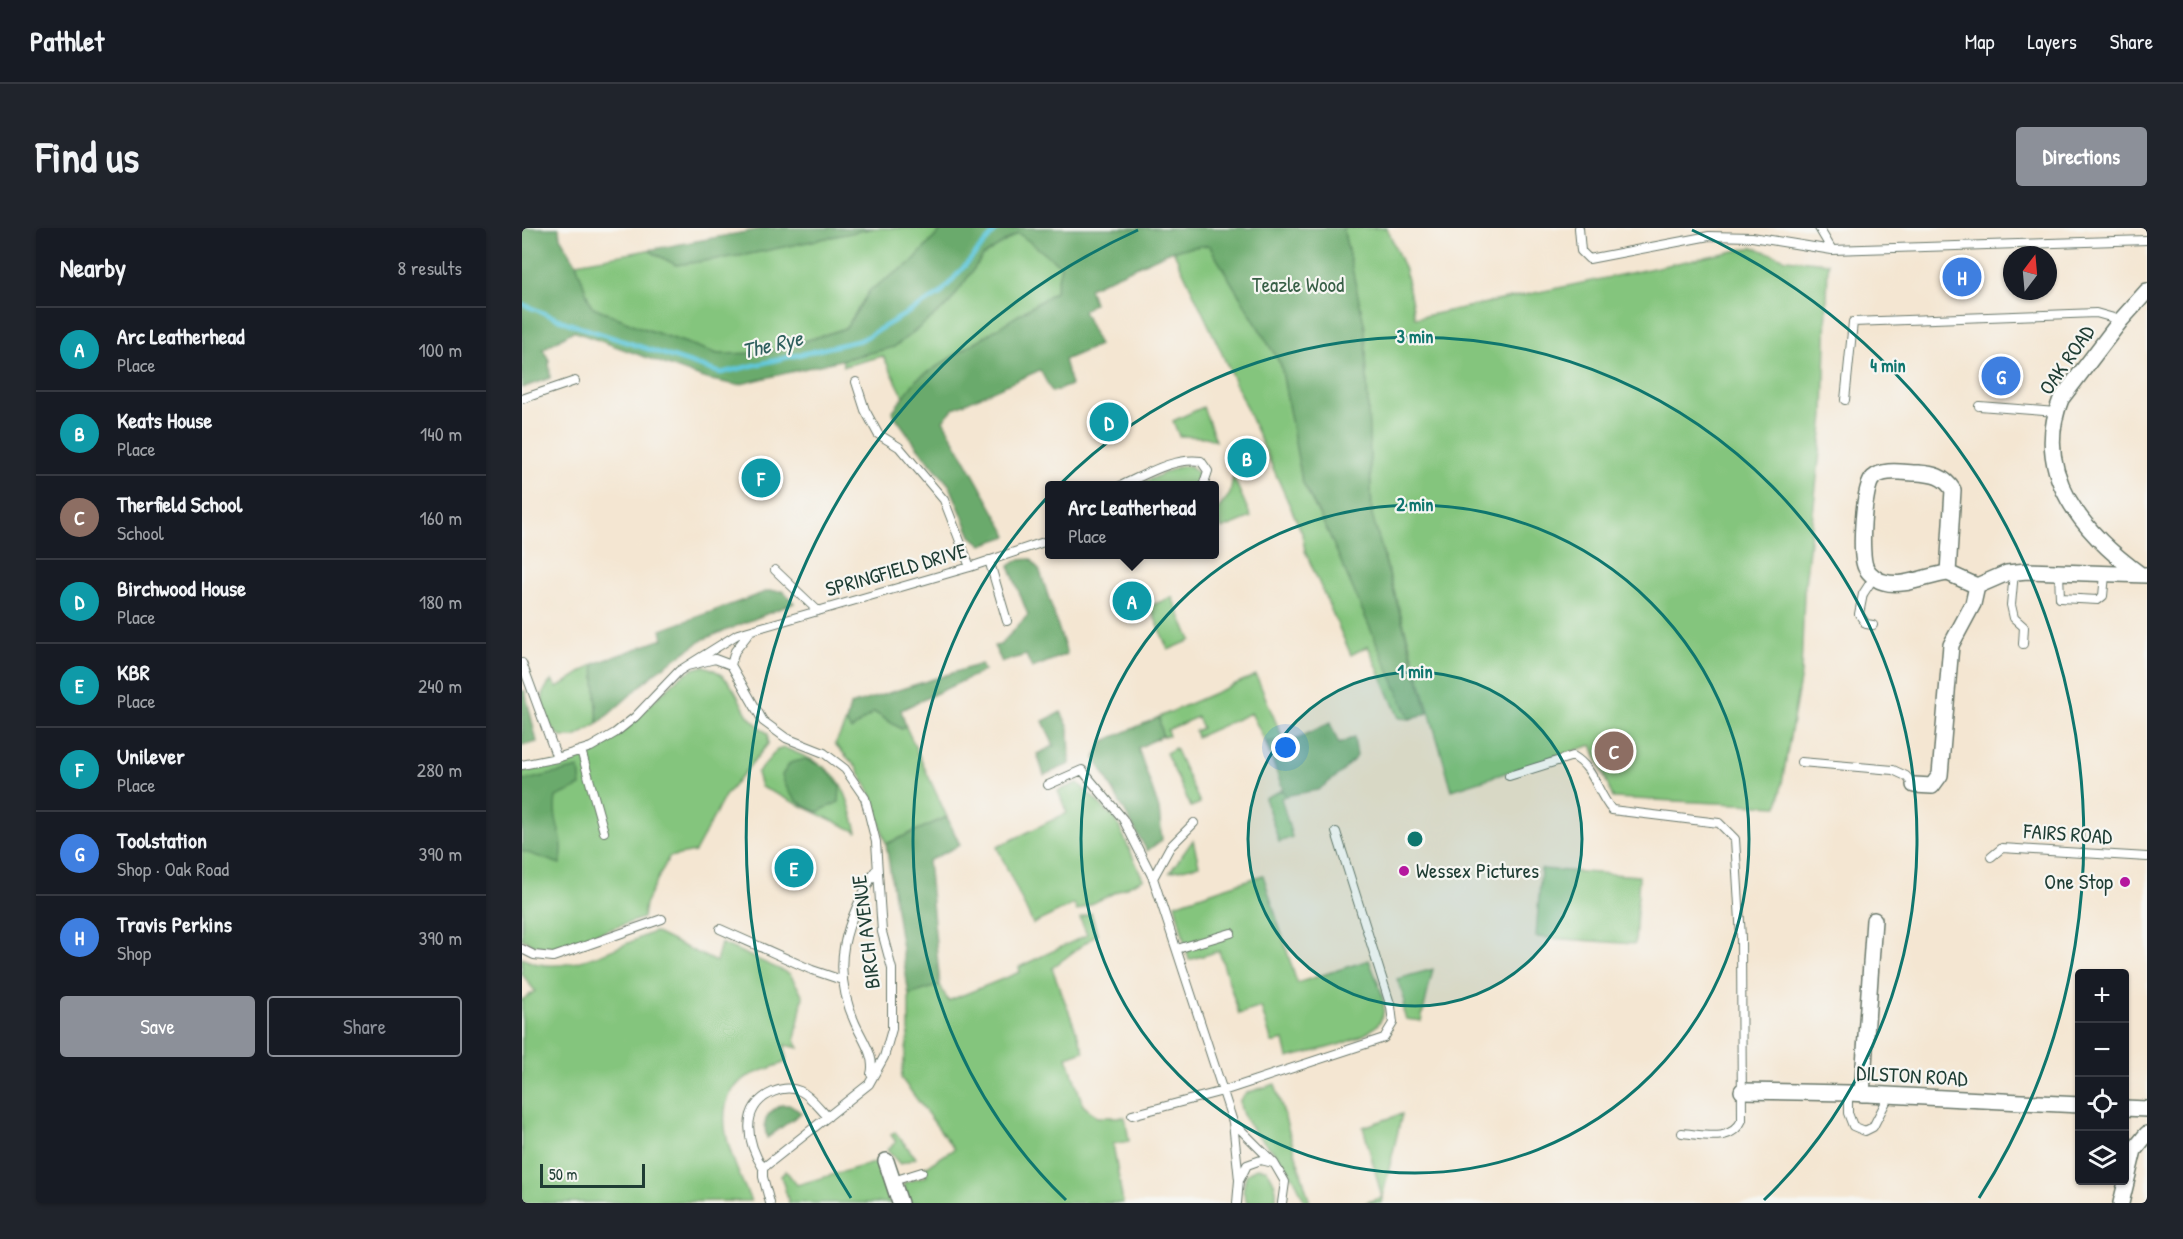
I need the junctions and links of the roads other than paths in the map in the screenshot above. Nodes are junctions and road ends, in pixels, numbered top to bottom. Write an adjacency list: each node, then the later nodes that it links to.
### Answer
1 (1579, 228): 4 (lane)
2 (1819, 228): 4 (lane)
3 (2147, 240): 4 (lane)
4 (1832, 250)
5 (2147, 291): 6 (street, OAK ROAD)
6 (2121, 320): 10 (lane); 12 (street, OAK ROAD)
7 (575, 381): 9 (lane)
8 (856, 382): 17 (lane)
9 (522, 399)
10 (1845, 400)
11 (1978, 406): 12 (lane)
12 (2056, 412): 22 (street, OAK ROAD)
13 (1131, 481): 14 (lane)
14 (1205, 481)
15 (1045, 542): 16 (lane, SPRINGFIELD DRIVE)
16 (989, 560): 17 (lane, SPRINGFIELD DRIVE); 27 (lane)
17 (970, 567): 26 (lane, SPRINGFIELD DRIVE)
18 (774, 570): 26 (lane)
19 (2014, 572): 21 (street); 25 (street); 30 (lane)
20 (1948, 573): 24 (street); 24 (street); 25 (street)
21 (2059, 573): 23 (street); 23 (lane)
22 (2144, 575): 23 (street)
23 (2105, 576)
24 (1874, 577): 28 (lane)
25 (1977, 586): 40 (street)
26 (818, 611): 29 (lane, SPRINGFIELD DRIVE)
27 (1006, 621)
28 (1873, 626)
29 (751, 631): 32 (lane); 33 (lane, SPRINGFIELD DRIVE)
30 (2023, 644)
31 (522, 663): 35 (lane)
32 (731, 665): 33 (lane); 46 (lane, BIRCH AVENUE)
33 (687, 666): 34 (lane, SPRINGFIELD DRIVE)
34 (581, 750): 35 (lane, SPRINGFIELD DRIVE); 42 (lane)
35 (557, 758): 37 (lane, SPRINGFIELD DRIVE)
36 (1801, 762): 40 (lane)
37 (522, 765)
38 (1509, 776): 57 (lane)
39 (1048, 785): 47 (lane)
40 (1914, 785)
41 (1194, 823): 47 (lane)
42 (604, 832)
43 (1336, 832): 56 (lane)
44 (1991, 857): 45 (lane, FAIRS ROAD)
45 (2147, 857)
46 (877, 869): 54 (lane); 55 (lane, BIRCH AVENUE)
47 (1153, 878): 53 (lane)
48 (662, 919): 52 (lane)
49 (1874, 920): 58 (street)
50 (720, 928): 54 (lane)
51 (1231, 933): 53 (lane)
52 (522, 949)
53 (1176, 949): 56 (lane)
54 (842, 980): 55 (lane)
55 (869, 1084): 64 (lane, BIRCH AVENUE)
56 (1223, 1091): 63 (lane); 65 (lane)
57 (1742, 1091): 58 (street, DILSTON ROAD); 66 (lane)
58 (1855, 1093): 59 (street, DILSTON ROAD); 59 (lane)
59 (1889, 1096): 60 (street, DILSTON ROAD)
60 (2075, 1105)
61 (2129, 1108): 62 (street)
62 (2147, 1109)
63 (1132, 1115)
64 (828, 1117): 70 (lane, BIRCH AVENUE); 70 (lane)
65 (1233, 1122): 69 (lane); 72 (lane)
66 (1682, 1133)
67 (2147, 1134): 78 (street)
68 (886, 1161): 73 (street)
69 (1274, 1163): 72 (lane); 77 (lane)
70 (764, 1168): 74 (lane)
71 (922, 1172): 73 (lane)
72 (1239, 1180): 76 (lane)
73 (893, 1181): 75 (street)
74 (770, 1203)
75 (900, 1203)
76 (1237, 1203)
77 (1282, 1203)
78 (2121, 1203)

